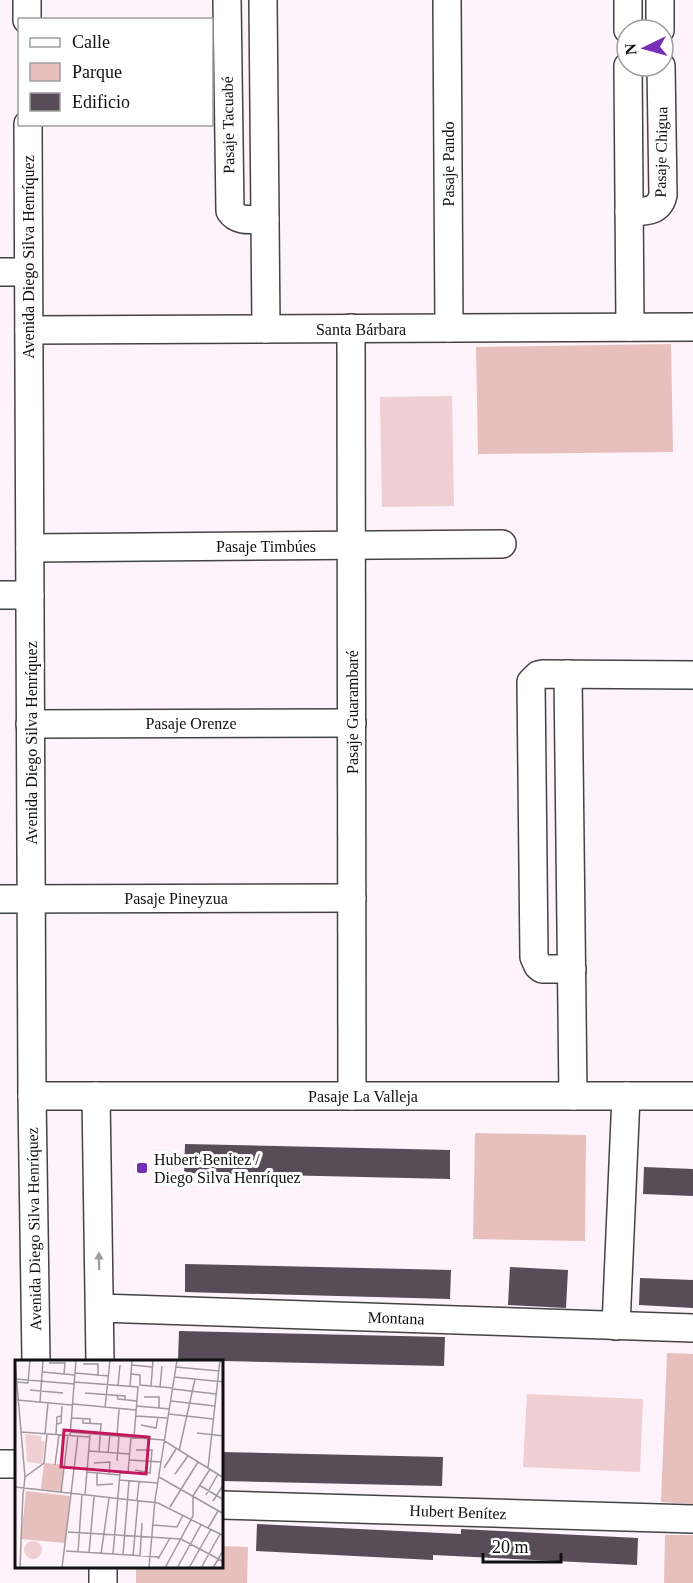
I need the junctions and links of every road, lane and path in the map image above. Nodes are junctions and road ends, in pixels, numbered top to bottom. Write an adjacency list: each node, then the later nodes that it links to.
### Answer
1 (27, 0): 7 (street)
2 (226, 0): 14 (street, Pasaje Tacuabé)
3 (263, 0): 14 (street)
4 (447, 0): 20 (street, Pasaje Pando)
5 (627, 0): 8 (street)
6 (660, 0): 9 (street)
7 (27, 18)
8 (628, 18)
9 (660, 18)
10 (628, 78): 13 (street, Pasaje Chigua)
11 (661, 78): 13 (street, Pasaje Chigua)
12 (27, 126): 16 (street, Avenida Diego Silva Henríquez)
13 (629, 212): 17 (street, Pasaje Chigua)
14 (265, 219): 21 (street)
15 (0, 272): 16 (street)
16 (28, 272): 22 (street, Avenida Diego Silva Henríquez)
17 (630, 327): 18 (street, Santa Bárbara); 20 (street, Santa Bárbara)
18 (693, 327)
19 (351, 328): 20 (street, Santa Bárbara); 21 (street, Santa Bárbara); 24 (street, Pasaje Guarambaré)
20 (449, 328)
21 (266, 329): 22 (street, Santa Bárbara)
22 (29, 330): 25 (street, Avenida Diego Silva Henríquez)
23 (502, 544): 24 (street, Pasaje Timbúes)
24 (351, 545): 25 (street, Pasaje Timbúes); 30 (street, Pasaje Guarambaré)
25 (30, 548): 26 (street, Avenida Diego Silva Henríquez)
26 (30, 594): 27 (street); 31 (street, Avenida Diego Silva Henríquez)
27 (0, 595)
28 (568, 674): 29 (street); 35 (street); 35 (street)
29 (693, 675)
30 (352, 723): 31 (street, Pasaje Orenze); 32 (street, Pasaje Guarambaré)
31 (30, 724): 34 (street, Avenida Diego Silva Henríquez)
32 (352, 898): 34 (street, Pasaje Pineyzua); 38 (street, Pasaje Guarambaré)
33 (0, 899): 34 (street, Pasaje Pineyzua)
34 (31, 899): 36 (street, Avenida Diego Silva Henríquez)
35 (572, 969): 39 (street)
36 (32, 1096): 37 (street, Pasaje La Valleja); 45 (street, Avenida Diego Silva Henríquez)
37 (96, 1096): 38 (street, Pasaje La Valleja); 42 (street, one-way to 37)
38 (352, 1096): 39 (street, Pasaje La Valleja)
39 (573, 1096): 40 (street, Pasaje La Valleja)
40 (626, 1096): 41 (street, Pasaje La Valleja); 43 (street)
41 (693, 1096)
42 (100, 1308): 43 (street, Montana); 46 (street)
43 (616, 1326): 44 (street, Montana)
44 (693, 1328)
45 (36, 1360)
46 (100, 1360)
47 (224, 1504): 48 (street, Hubert Benítez)
48 (693, 1519)

